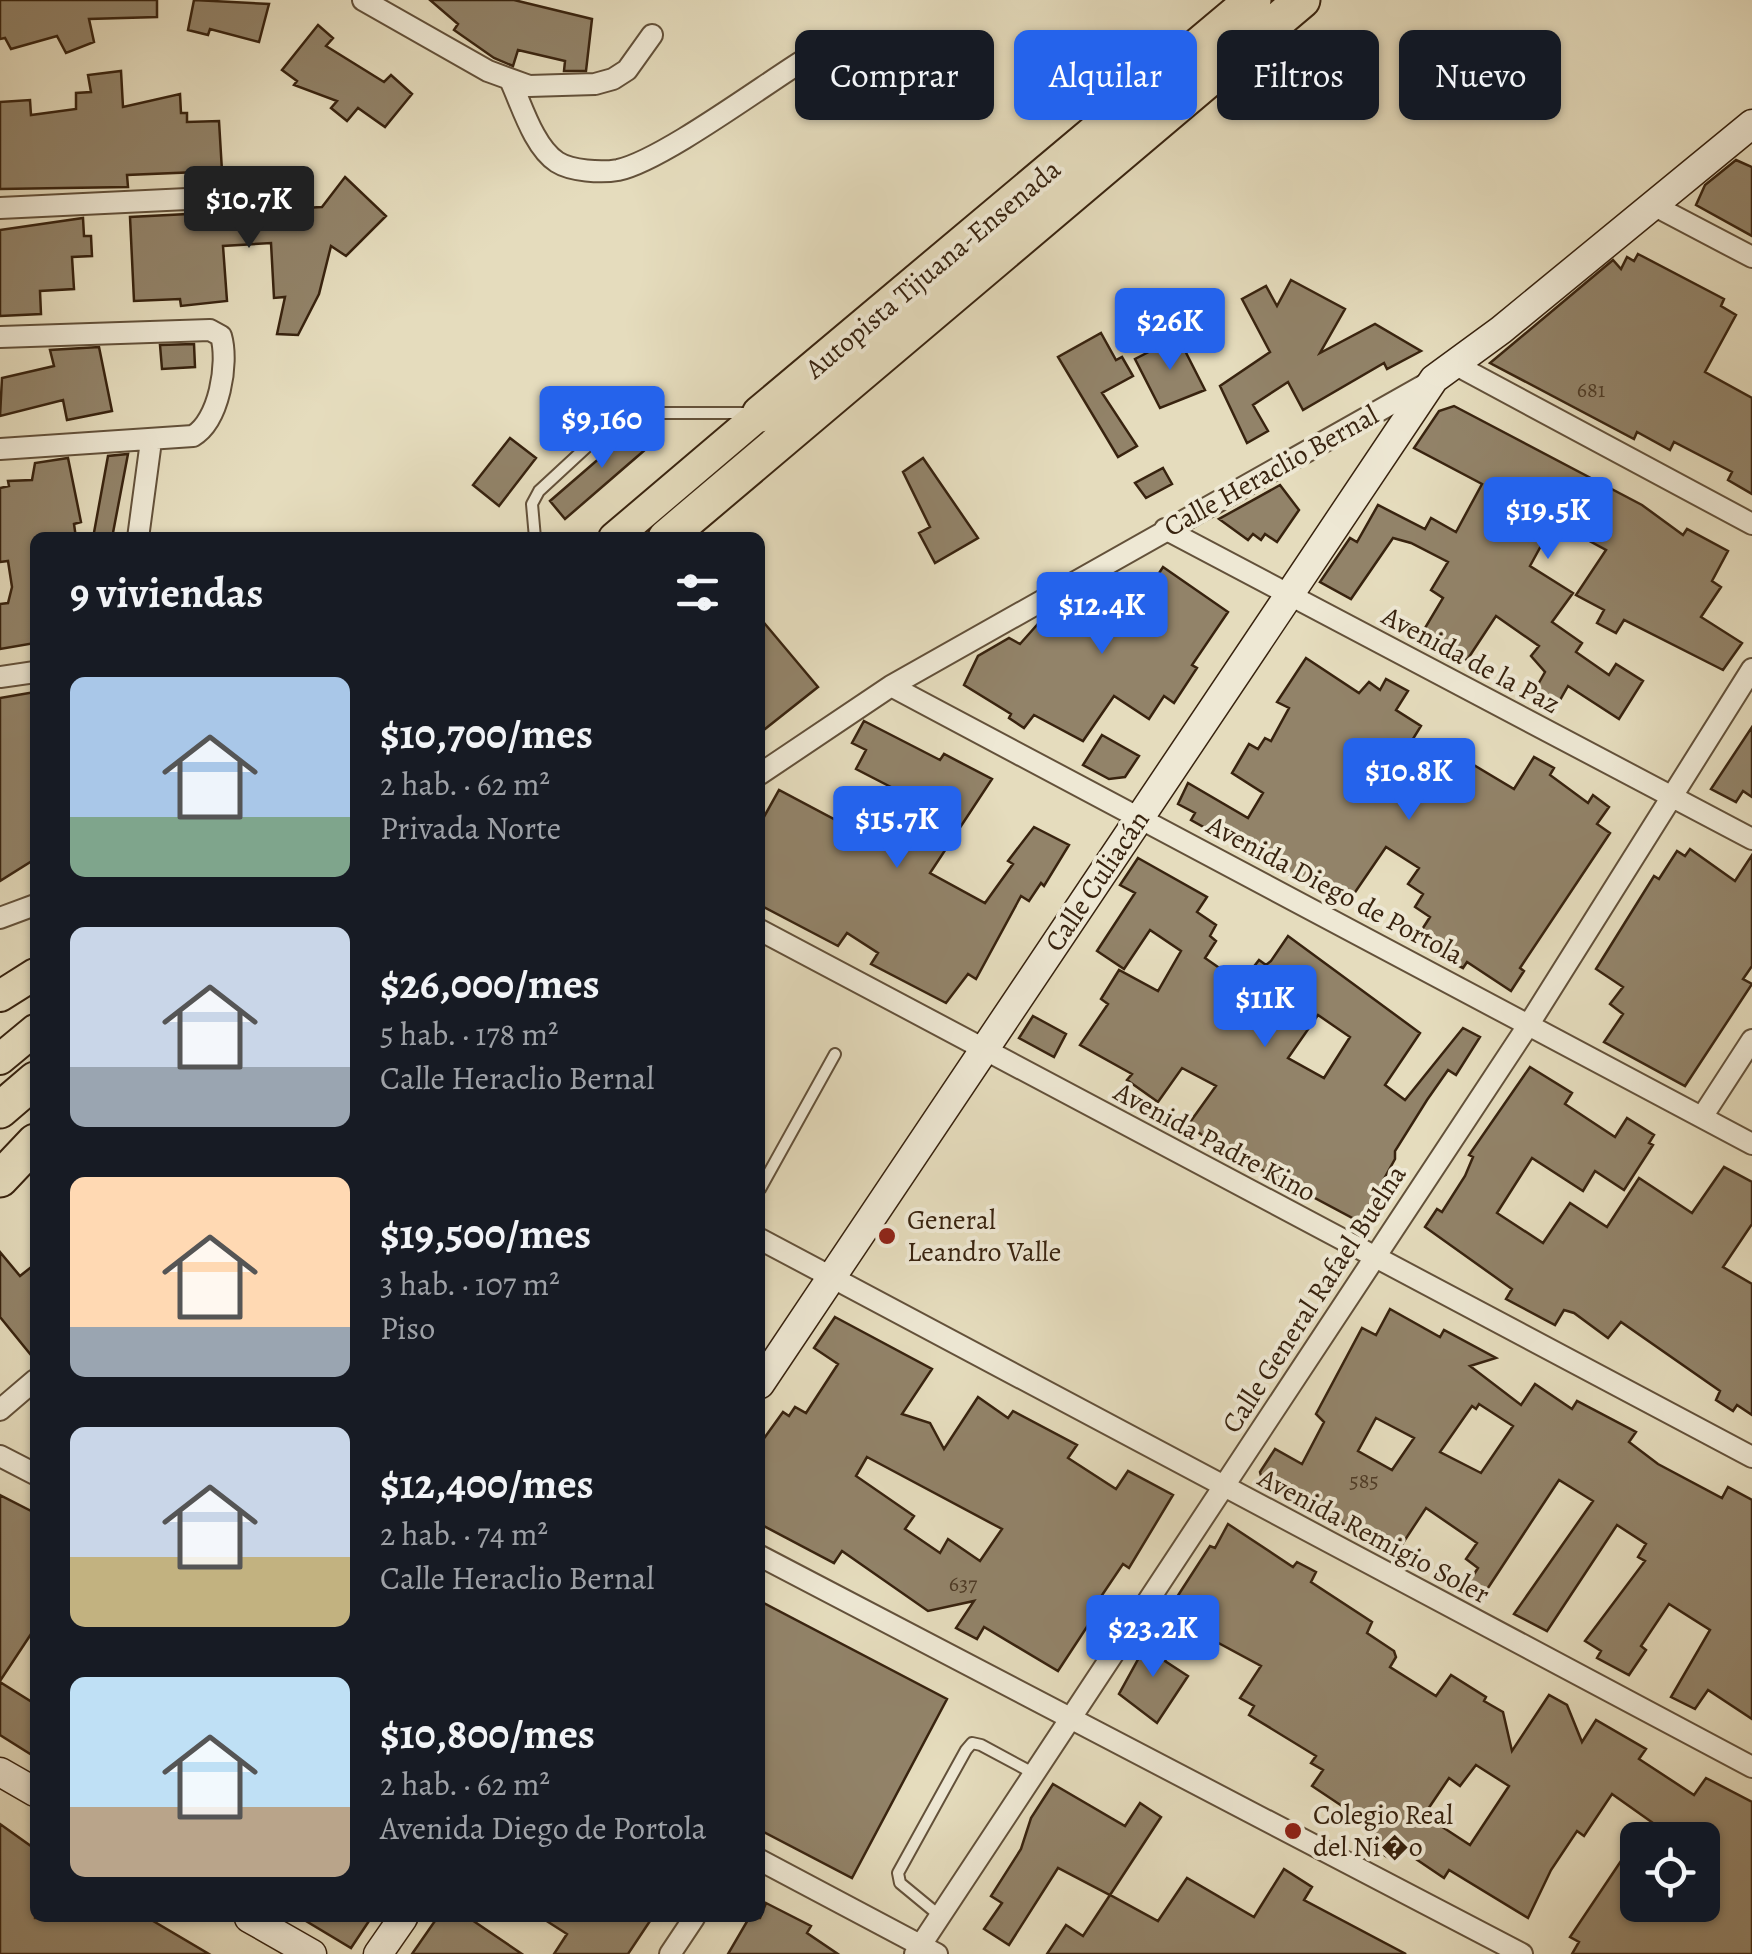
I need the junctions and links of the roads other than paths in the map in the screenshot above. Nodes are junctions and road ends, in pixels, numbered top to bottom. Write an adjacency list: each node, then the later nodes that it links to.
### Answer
1 (1252, 0): 14 (highway, Autopista Tijuana-Ensenada)
2 (1302, 0): 22 (highway, Autopista Tijuana-Ensenada)
3 (372, 2): 6 (street)
4 (652, 35): 6 (street)
5 (795, 66): 6 (street)
6 (511, 82)
7 (1752, 124): 9 (street, Calle Heraclio Bernal)
8 (208, 198): 10 (street)
9 (1653, 205): 11 (street); 13 (street, Calle Heraclio Bernal)
10 (0, 208)
11 (1752, 257)
12 (0, 336): 15 (street)
13 (1445, 372): 17 (street); 18 (street, Calle Heraclio Bernal); 23 (street, Calle Culiacán)
14 (760, 414): 20 (lane); 21 (main road, Autopista Tijuana-Ensenada)
15 (151, 441): 16 (street); 19 (street)
16 (0, 449)
17 (1752, 524)
18 (1165, 529): 23 (street, Avenida de la Paz); 27 (street, Calle Heraclio Bernal)
19 (139, 532)
20 (534, 532)
21 (621, 532)
22 (673, 532)
23 (1289, 594): 29 (street, Avenida de la Paz); 30 (street, Calle Culiacán)
24 (1752, 669): 29 (street, Calle General Rafael Buelna)
25 (30, 673): 26 (street)
26 (0, 677)
27 (891, 686): 28 (street, Calle Heraclio Bernal); 30 (street, Avenida Diego de Portola)
28 (765, 771)
29 (1674, 798): 31 (street, Avenida de la Paz); 37 (street, Calle General Rafael Buelna)
30 (1140, 817): 37 (street, Avenida Diego de Portola); 40 (street, Calle Culiacán)
31 (1752, 839)
32 (30, 907): 33 (street)
33 (0, 918)
34 (765, 933): 40 (street, Avenida Padre Kino)
35 (30, 977): 36 (main road)
36 (0, 996)
37 (1529, 1024): 45 (street, Avenida Diego de Portola); 51 (street, Calle General Rafael Buelna)
38 (30, 1034): 42 (main road)
39 (1752, 1040): 45 (street)
40 (984, 1050): 51 (street, Avenida Padre Kino); 52 (street, Calle Culiacán)
41 (835, 1054): 48 (lane)
42 (0, 1060)
43 (30, 1084): 44 (highway)
44 (0, 1110)
45 (1702, 1117): 46 (street, Avenida Diego de Portola)
46 (1752, 1144)
47 (30, 1147): 49 (highway)
48 (765, 1177)
49 (0, 1179)
50 (765, 1241): 52 (street, Avenida Remigio Soler)
51 (1373, 1258): 57 (street, Avenida Padre Kino); 59 (street, Calle General Rafael Buelna)
52 (831, 1277): 53 (street, Calle Culiacán); 59 (street, Avenida Remigio Soler)
53 (765, 1376)
54 (30, 1384): 55 (street)
55 (0, 1410)
56 (0, 1456): 58 (street)
57 (1752, 1457)
58 (30, 1471)
59 (1224, 1487): 61 (street, Calle General Rafael Buelna); 62 (street, Avenida Remigio Soler)
60 (765, 1559): 61 (street)
61 (1070, 1720): 64 (street, Calle General Rafael Buelna); 75 (street)
62 (1752, 1767)
63 (0, 1772): 65 (street)
64 (1034, 1774): 67 (street, Calle General Rafael Buelna); 67 (lane)
65 (30, 1789)
66 (765, 1863): 71 (street)
67 (940, 1916): 71 (street, Calle General Rafael Buelna)
68 (256, 1922): 72 (street)
69 (400, 1922): 73 (street)
70 (691, 1922): 74 (street)
71 (924, 1951)
72 (312, 1954)
73 (378, 1954)
74 (670, 1954)
75 (1522, 1954)

